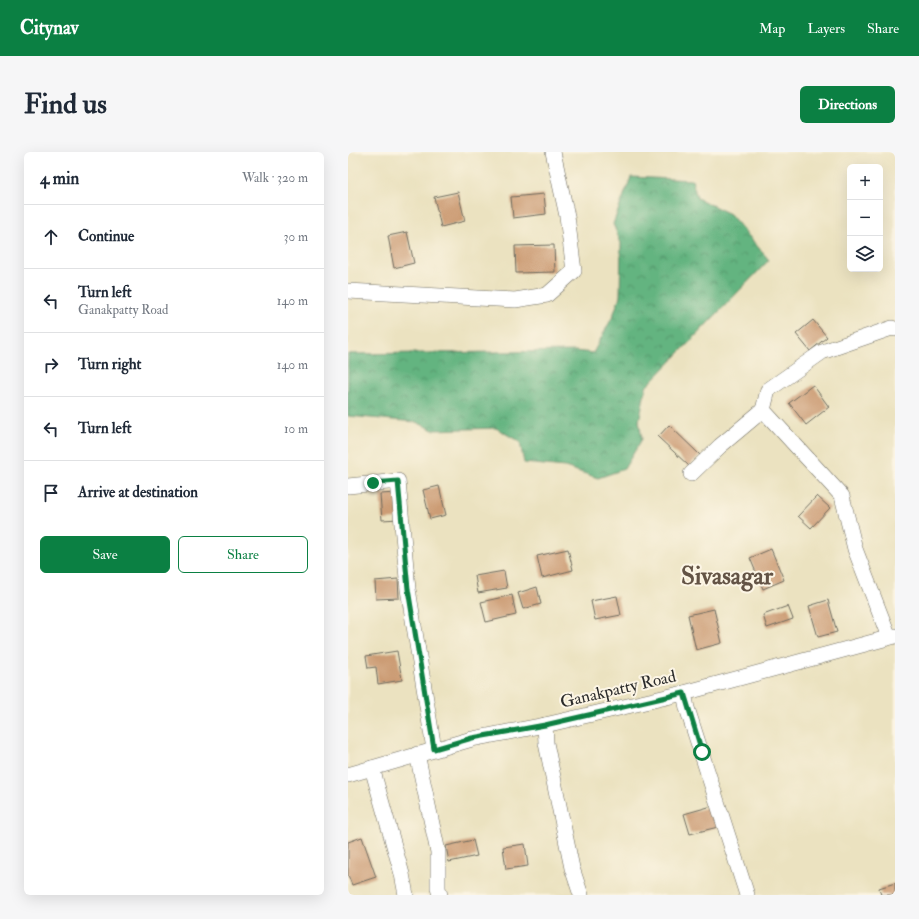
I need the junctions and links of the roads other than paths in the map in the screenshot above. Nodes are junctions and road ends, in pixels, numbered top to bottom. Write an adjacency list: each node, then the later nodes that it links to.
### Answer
1 (553, 152): 2 (street)
2 (348, 291)
3 (895, 329): 4 (street)
4 (763, 410): 5 (street); 7 (street)
5 (691, 474)
6 (348, 486): 10 (street)
7 (892, 637): 8 (street, Ganakpatty Road)
8 (684, 693): 9 (street, Ganakpatty Road); 17 (street)
9 (545, 725): 10 (street, Ganakpatty Road); 16 (street)
10 (434, 749): 11 (street, Ganakpatty Road)
11 (417, 754): 12 (street, Ganakpatty Road); 15 (street)
12 (372, 768): 13 (street, Ganakpatty Road); 14 (street)
13 (348, 776)
14 (406, 895)
15 (440, 895)
16 (581, 895)
17 (747, 895)

